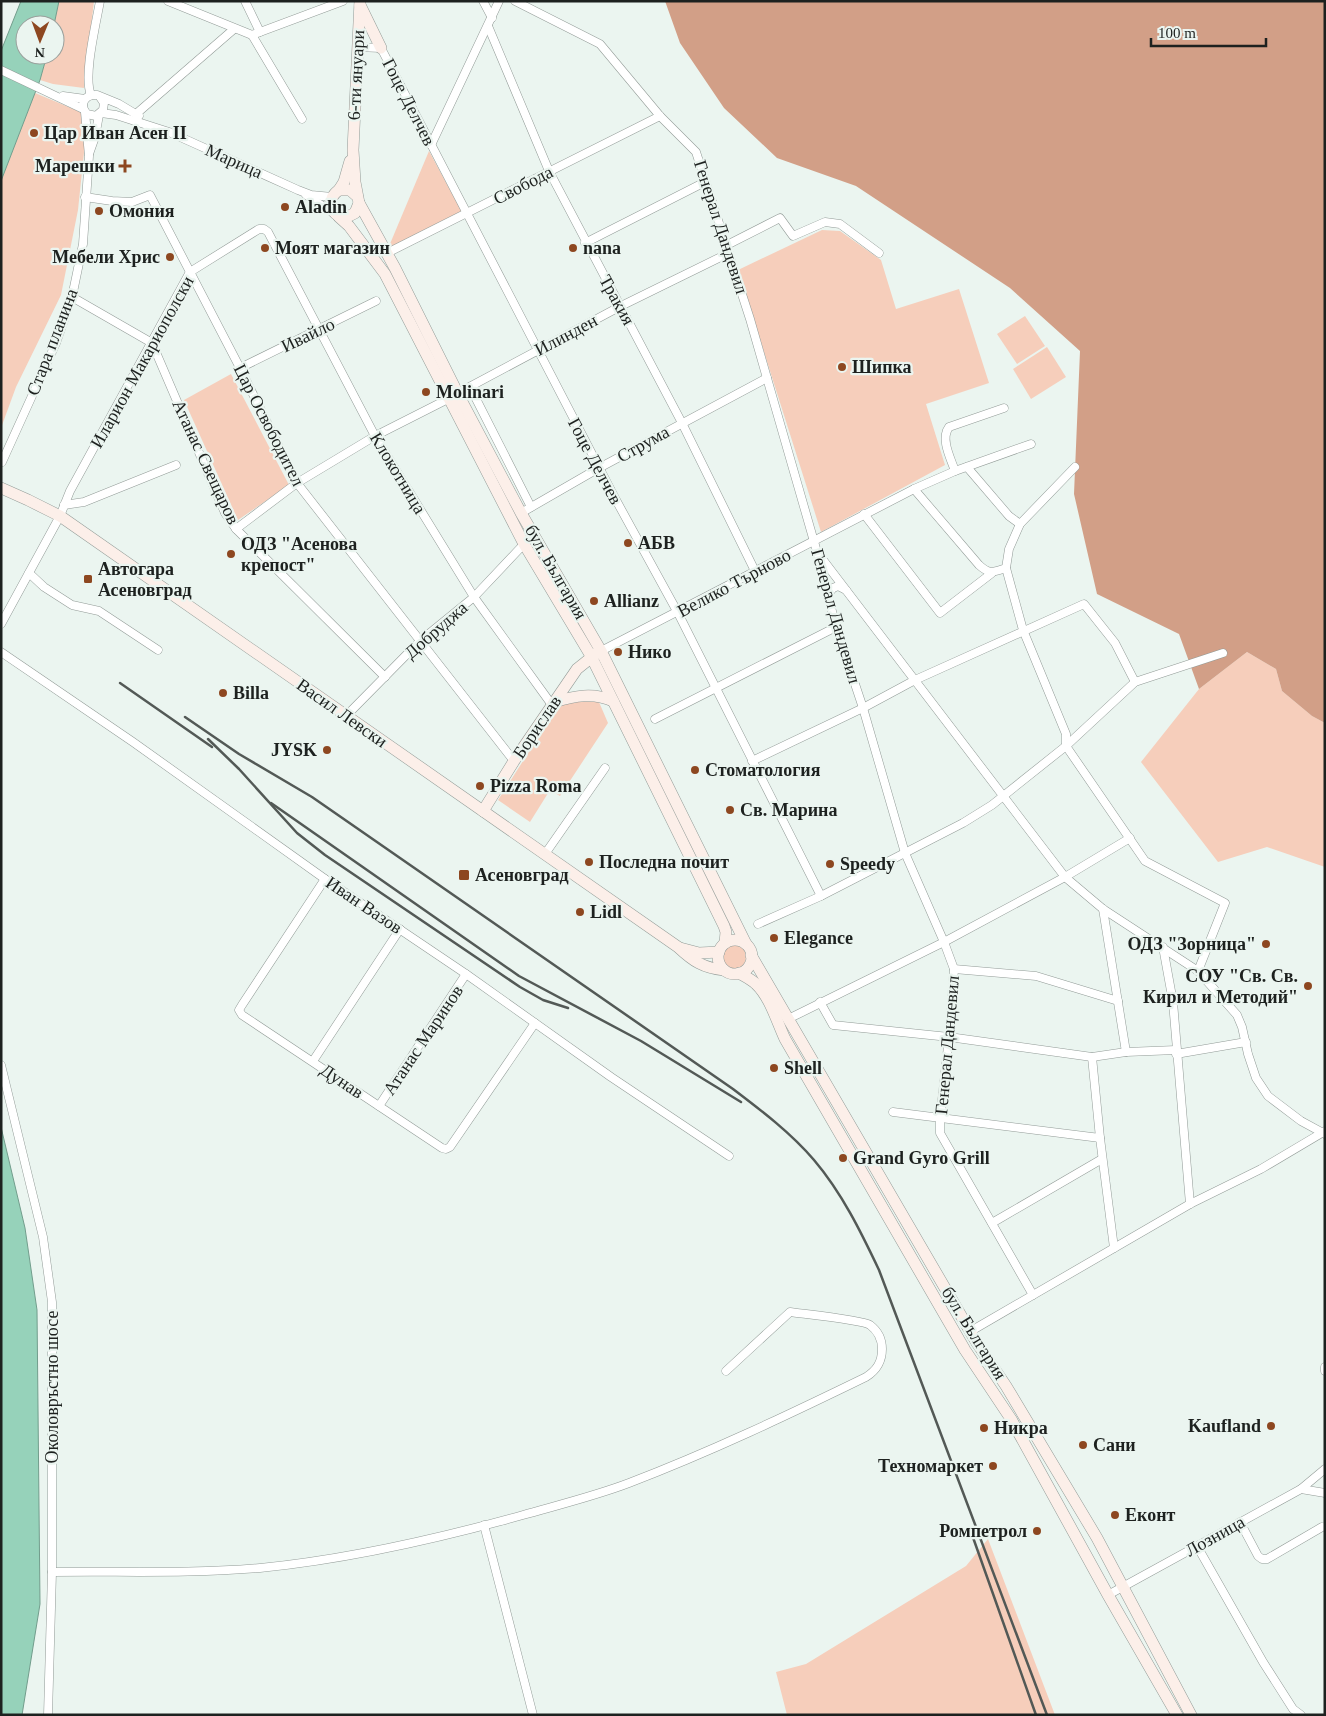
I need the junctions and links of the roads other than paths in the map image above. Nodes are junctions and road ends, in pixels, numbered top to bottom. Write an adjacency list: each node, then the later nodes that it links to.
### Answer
1 (100, 1): 18 (street)
2 (168, 1): 11 (street)
3 (245, 1): 12 (street)
4 (343, 1): 12 (street)
5 (483, 1): 9 (street)
6 (499, 1): 9 (street)
7 (515, 1): 23 (street, Генерал Дандевил)
8 (360, 3): 14 (main road, 6-ти януари); 15 (main road)
9 (492, 18): 10 (street)
10 (488, 26): 26 (street); 29 (street, Тракия)
11 (234, 29): 13 (street); 22 (street)
12 (260, 32): 13 (street)
13 (252, 35): 24 (street)
14 (357, 47): 15 (street, Гоце Делчев); 27 (main road, 6-ти януари)
15 (381, 48): 26 (street, Гоце Делчев)
16 (1, 70): 17 (street)
17 (56, 96): 18 (street); 20 (street)
18 (88, 97): 19 (street); 20 (street)
19 (100, 97): 21 (street); 22 (street)
20 (84, 111): 21 (street); 28 (street)
21 (100, 114): 25 (street); 28 (street)
22 (136, 114): 25 (street)
23 (660, 116): 29 (street, Свобода); 30 (street, Генерал Дандевил)
24 (302, 119)
25 (152, 126): 31 (street, Марица)
26 (431, 145): 35 (street, Гоце Делчев)
27 (353, 150): 32 (main road); 34 (main road, бул. България)
28 (89, 156): 33 (street, Стара планина)
29 (549, 171): 35 (street, Свобода); 38 (street, Тракия)
30 (705, 182): 38 (street); 39 (street, Генерал Дандевил)
31 (298, 190): 32 (street); 36 (street)
32 (335, 193): 34 (main road); 36 (main road)
33 (85, 196): 43 (street, Цар Освободител); 44 (street, Стара планина)
34 (358, 200): 36 (main road); 42 (main road, бул. България)
35 (467, 214): 42 (street, Свобода); 49 (street, Гоце Делчев)
36 (337, 215): 53 (main road, бул. България)
37 (264, 229): 43 (street, Иларион Макариополски); 47 (street, Клокотница)
38 (585, 243): 46 (street, Тракия)
39 (726, 244): 40 (street, Генерал Дандевил); 41 (street)
40 (729, 253): 46 (street, Илинден); 51 (street, Генерал Дандевил)
41 (879, 253)
42 (387, 254): 53 (main road, бул. България)
43 (190, 272): 48 (street, Иларион Макариополски); 50 (street, Цар Освободител)
44 (72, 297): 48 (street); 58 (street, Стара планина)
45 (376, 301): 47 (street, Ивайло)
46 (621, 306): 49 (street, Илинден); 55 (street, Тракия)
47 (320, 329): 50 (street, Ивайло); 56 (street, Клокотница)
48 (152, 343): 67 (street, Иларион Макариополски); 72 (street, Атанас Свещаров)
49 (537, 350): 52 (street, Илинден); 61 (street, Гоце Делчев)
50 (240, 368): 64 (street, Цар Освободител)
51 (767, 378): 55 (street, Струма); 73 (street, Генерал Дандевил)
52 (470, 387): 53 (street, Илинден); 68 (street)
53 (453, 396): 56 (street, Илинден); 68 (main road, бул. България); 74 (main road, бул. България)
54 (1004, 408): 63 (street)
55 (682, 423): 61 (street, Струма); 77 (street, Тракия)
56 (375, 436): 64 (street, Илинден); 82 (street, Клокотница)
57 (1031, 444): 60 (street, Велико Търново)
58 (2, 462)
59 (176, 465): 67 (street)
60 (966, 467): 63 (street, Велико Търново); 71 (street)
61 (599, 468): 68 (street, Струма); 83 (street, Гоце Делчев)
62 (1075, 468): 71 (street)
63 (955, 471): 66 (street, Велико Търново)
64 (297, 483): 72 (street, Илинден); 87 (street, Цар Освободител)
65 (1, 488): 70 (main road, Васил Левски)
66 (914, 489): 69 (street, Велико Търново); 78 (street)
67 (64, 504): 70 (street, Иларион Макариополски)
68 (526, 510): 91 (main road, бул. България)
69 (864, 514): 73 (street, Велико Търново); 78 (street)
70 (60, 516): 79 (street, Иларион Макариополски); 99 (main road, Васил Левски)
71 (1020, 524): 76 (street)
72 (236, 528): 92 (street, Атанас Свещаров)
73 (814, 541): 75 (street, Генерал Дандевил); 77 (street, Велико Търново)
74 (524, 544): 82 (street, Добруджа); 91 (main road, бул. България)
75 (817, 552): 80 (street); 81 (street, Генерал Дандевил)
76 (1006, 568): 78 (street); 86 (street)
77 (755, 571): 83 (street, Велико Търново)
78 (992, 572)
79 (29, 573): 84 (street); 88 (street)
80 (846, 590): 81 (street); 93 (street)
81 (828, 595): 85 (street, Генерал Дандевил)
82 (474, 597): 87 (street, Добруджа); 97 (street, Клокотница)
83 (678, 613): 91 (street, Велико Търново); 95 (street, Гоце Делчев)
84 (1, 624)
85 (836, 627): 95 (street); 98 (street, Генерал Дандевил)
86 (1023, 630): 93 (street); 94 (street); 101 (street)
87 (420, 641): 92 (street, Добруджа); 102 (street, Цар Освободител)
88 (158, 650)
89 (1, 652): 111 (street, Иван Вазов)
90 (1223, 653): 94 (street)
91 (596, 654): 96 (main road, бул. България); 97 (main road, Борислав); 117 (main road, бул. България)
92 (385, 677): 99 (street, Добруджа)
93 (915, 680): 98 (street); 105 (street)
94 (1135, 682): 101 (street)
95 (715, 688): 100 (street); 103 (street, Гоце Делчев)
96 (613, 701): 97 (main road); 120 (main road, бул. България)
97 (553, 703): 102 (main road, Борислав)
98 (863, 708): 103 (street); 108 (street, Генерал Дандевил)
99 (346, 716): 106 (main road, Васил Левски)
100 (655, 719)
101 (1066, 746): 105 (street); 107 (street)
102 (514, 760): 106 (main road, Борислав)
103 (752, 761): 112 (street, Гоце Делчев)
104 (605, 768): 109 (street)
105 (1003, 796): 108 (street); 110 (street)
106 (483, 811): 109 (main road, Васил Левски)
107 (1130, 838): 110 (street); 124 (street)
108 (905, 852): 112 (street); 116 (street, Генерал Дандевил)
109 (545, 854): 118 (main road, Васил Левски)
110 (1065, 877): 113 (street); 116 (street)
111 (325, 879): 115 (street, Иван Вазов); 136 (street, Дунав)
112 (821, 896): 114 (street)
113 (1104, 909): 119 (street); 127 (street)
114 (758, 924)
115 (400, 929): 126 (street, Иван Вазов); 136 (street)
116 (944, 942): 122 (street, Генерал Дандевил); 128 (street)
117 (746, 944): 120 (main road); 121 (main road)
118 (678, 947): 120 (main road, Васил Левски); 123 (main road, Васил Левски)
119 (1163, 947): 124 (street); 134 (street)
120 (722, 948): 123 (main road)
121 (751, 955): 125 (main road); 129 (main road, бул. България)
122 (954, 969): 127 (street); 131 (street, Генерал Дандевил)
123 (724, 970): 125 (main road)
124 (1198, 971): 132 (street)
125 (739, 973): 160 (main road, бул. България)
126 (466, 974): 130 (street, Иван Вазов); 138 (street, Атанас Маринов)
127 (1118, 1001): 133 (street)
128 (820, 1002): 129 (street); 131 (street)
129 (788, 1019): 149 (main road, бул. България)
130 (535, 1023): 138 (street, Дунав); 143 (street, Иван Вазов)
131 (949, 1037): 135 (street); 140 (street, Генерал Дандевил)
132 (1246, 1042): 134 (street); 141 (street)
133 (1126, 1052): 134 (street); 135 (street)
134 (1176, 1052): 145 (street)
135 (1092, 1057): 142 (street)
136 (313, 1062): 138 (street, Дунав)
137 (1, 1065): 158 (street, Околовръстно шосе)
138 (379, 1106)
139 (893, 1112): 140 (street)
140 (940, 1119): 142 (street); 146 (street, Генерал Дандевил)
141 (1324, 1132): 145 (street)
142 (1100, 1138): 144 (street)
143 (729, 1156)
144 (1102, 1159): 146 (street); 147 (street)
145 (1190, 1204): 147 (street)
146 (992, 1223): 148 (street, Генерал Дандевил)
147 (1114, 1248): 148 (street)
148 (1033, 1295): 149 (street)
149 (971, 1331): 159 (main road, бул. България)
150 (726, 1371): 155 (street)
151 (1325, 1469): 152 (street, Лозница)
152 (1301, 1489): 153 (street); 154 (street, Лозница)
153 (1325, 1492)
154 (1240, 1522): 156 (street); 157 (street, Лозница)
155 (484, 1526): 158 (street); 162 (street)
156 (1322, 1528)
157 (1197, 1546): 159 (street, Лозница); 165 (street)
158 (52, 1572): 161 (street, Околовръстно шосе)
159 (1122, 1587): 160 (street, Лозница); 164 (main road, бул. България)
160 (1108, 1595): 163 (main road, бул. България)
161 (48, 1715)
162 (533, 1715)
163 (1177, 1715)
164 (1191, 1715)
165 (1301, 1715)

